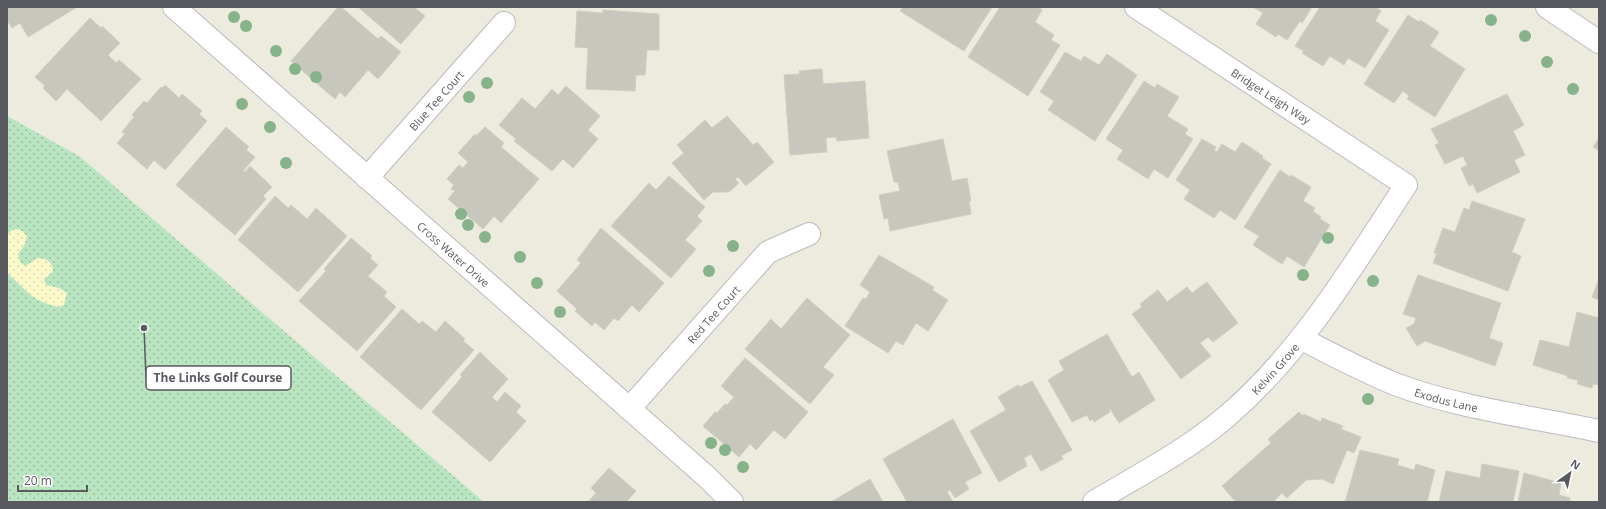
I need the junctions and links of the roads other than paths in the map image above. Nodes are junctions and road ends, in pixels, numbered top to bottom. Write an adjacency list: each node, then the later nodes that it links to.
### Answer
1 (174, 7): 6 (street, Cross Water Drive)
2 (1136, 7): 7 (street, Bridget Leigh Way)
3 (1547, 7): 5 (street)
4 (504, 23): 6 (street, Blue Tee Court)
5 (1599, 42)
6 (367, 178): 10 (street, Cross Water Drive)
7 (1406, 185): 9 (street, Kelvin Grove)
8 (809, 234): 10 (street, Red Tee Court)
9 (1302, 339): 11 (street, Exodus Lane); 13 (street, Kelvin Grove)
10 (629, 409): 12 (street, Cross Water Drive)
11 (1599, 430)
12 (732, 502)
13 (1094, 502)

